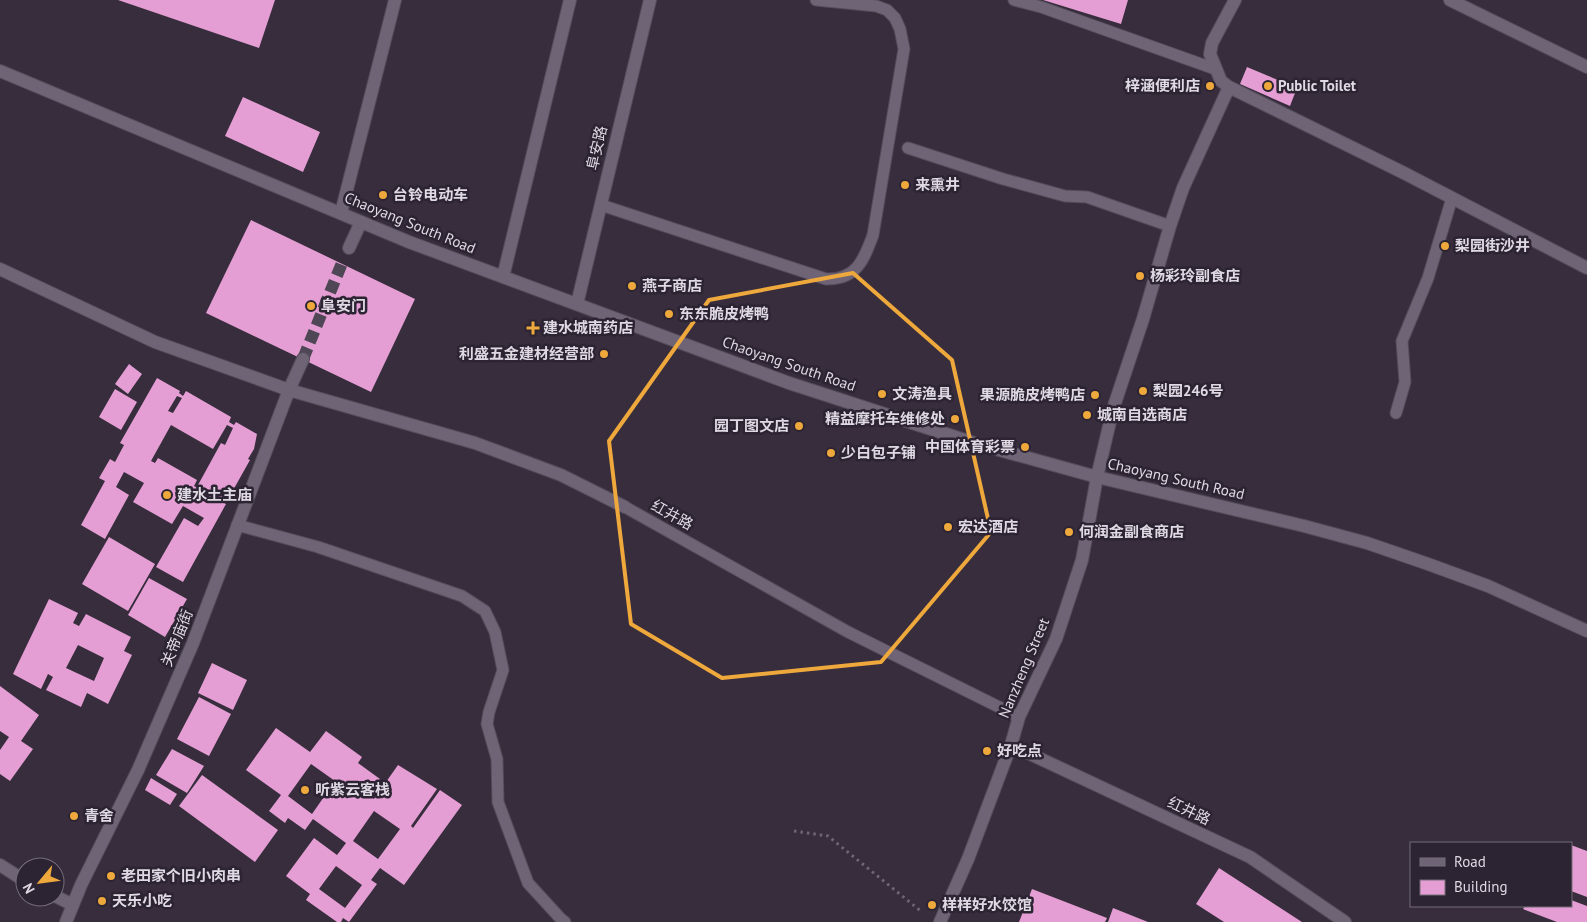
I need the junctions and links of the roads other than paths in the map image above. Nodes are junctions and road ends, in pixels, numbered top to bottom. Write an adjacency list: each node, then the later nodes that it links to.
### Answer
1 (393, 0): 15 (street)
2 (570, 0): 21 (street)
3 (650, 0): 14 (street, 阜安路)
4 (816, 0): 14 (lane)
5 (1014, 0): 9 (lane)
6 (1235, 0): 9 (street)
7 (1450, 0): 8 (street)
8 (1587, 67)
9 (1215, 69): 11 (street)
10 (0, 71): 15 (street, Chaoyang South Road)
11 (1229, 88): 13 (street); 17 (street, Nanzheng Street)
12 (908, 148): 17 (lane)
13 (1452, 198): 19 (street); 25 (lane)
14 (601, 204): 22 (street, 阜安路)
15 (341, 214): 16 (street, Chaoyang South Road)
16 (362, 222): 18 (street); 21 (street, Chaoyang South Road)
17 (1170, 226): 26 (street, Nanzheng Street)
18 (349, 248)
19 (1587, 268)
20 (0, 269): 24 (street, 红井路)
21 (503, 277): 22 (street, Chaoyang South Road)
22 (577, 304): 26 (street, Chaoyang South Road)
23 (302, 360): 24 (street, 关帝庙街)
24 (289, 390): 27 (street, 红井路); 28 (street, 关帝庙街)
25 (1396, 413)
26 (1097, 477): 29 (street, Chaoyang South Road); 30 (street, Nanzheng Street)
27 (625, 507): 30 (lane, 红井路)
28 (238, 526): 35 (street, 关帝庙街); 37 (lane)
29 (1587, 631)
30 (1019, 717): 31 (street, Nanzheng Street)
31 (1011, 745): 38 (street, Nanzheng Street); 39 (street, 红井路)
32 (0, 865): 33 (street)
33 (15, 875)
34 (65, 901): 35 (street)
35 (73, 905): 36 (street, 关帝庙街)
36 (66, 922)
37 (565, 922)
38 (940, 922)
39 (1345, 922)

